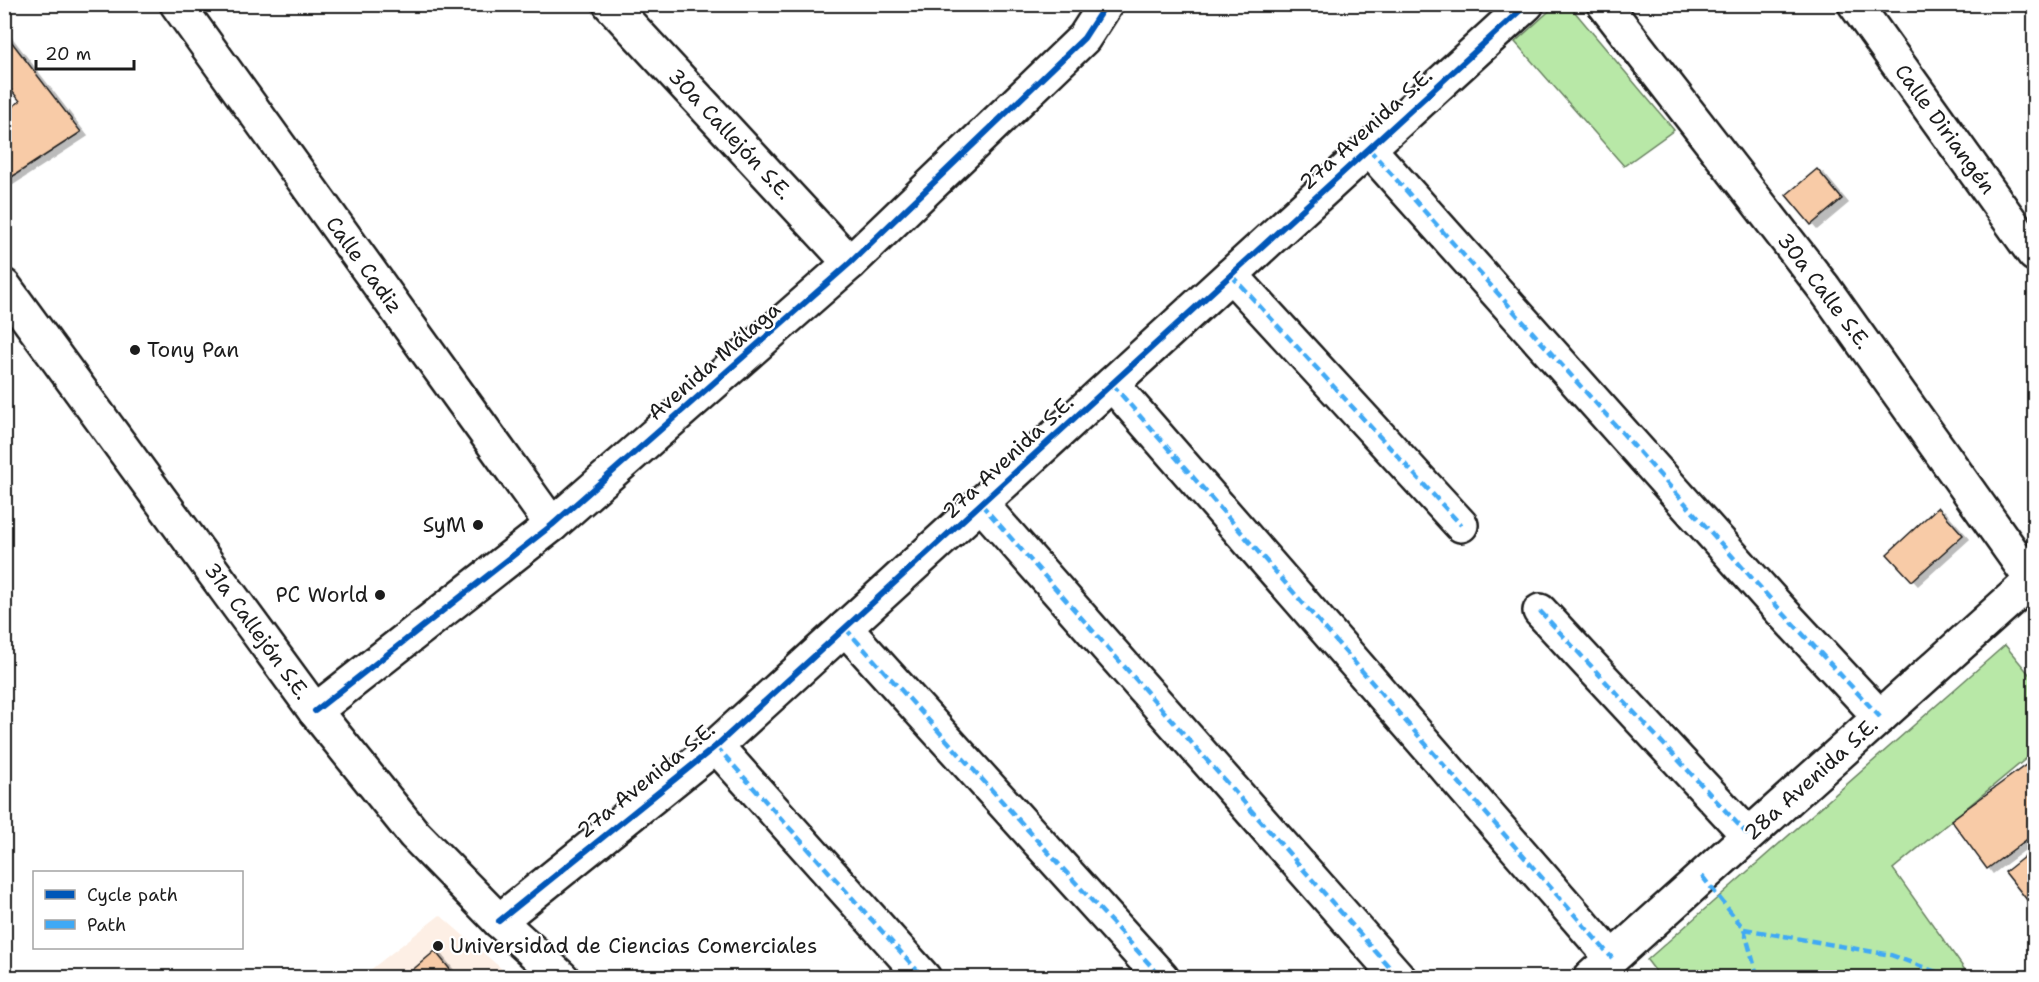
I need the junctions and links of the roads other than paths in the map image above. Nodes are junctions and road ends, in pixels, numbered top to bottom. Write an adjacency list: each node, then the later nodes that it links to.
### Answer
1 (177, 4): 14 (street, Calle Cadiz)
2 (610, 4): 9 (street, 30a Callejón S.E.)
3 (1106, 4): 9 (street, Avenida Málaga)
4 (1527, 4): 7 (street, 27a Avenida S.E.)
5 (1604, 4): 16 (street, 30a Calle S.E.)
6 (1855, 4): 8 (street, Calle Diriangén)
7 (1369, 149): 10 (street, 27a Avenida S.E.); 20 (street)
8 (2034, 254)
9 (850, 263): 14 (street, Avenida Málaga)
10 (1231, 275): 12 (street, 27a Avenida S.E.); 15 (street)
11 (4, 286): 19 (street, 31a Callejón S.E.)
12 (1112, 384): 13 (street, 27a Avenida S.E.); 24 (street)
13 (981, 504): 18 (street, 27a Avenida S.E.); 28 (street)
14 (552, 525): 19 (street, Avenida Málaga)
15 (1461, 525)
16 (2033, 582): 20 (street, 28a Avenida S.E.)
17 (1540, 610): 22 (street)
18 (845, 628): 21 (street, 27a Avenida S.E.); 27 (street)
19 (315, 711): 23 (street, 31a Callejón S.E.)
20 (1880, 717): 22 (street, 28a Avenida S.E.)
21 (716, 746): 23 (street, 27a Avenida S.E.); 26 (street)
22 (1748, 836): 24 (street, 28a Avenida S.E.)
23 (499, 921): 25 (street, 31a Callejón S.E.)
24 (1601, 968)
25 (562, 978)
26 (924, 978)
27 (1162, 978)
28 (1399, 978)

